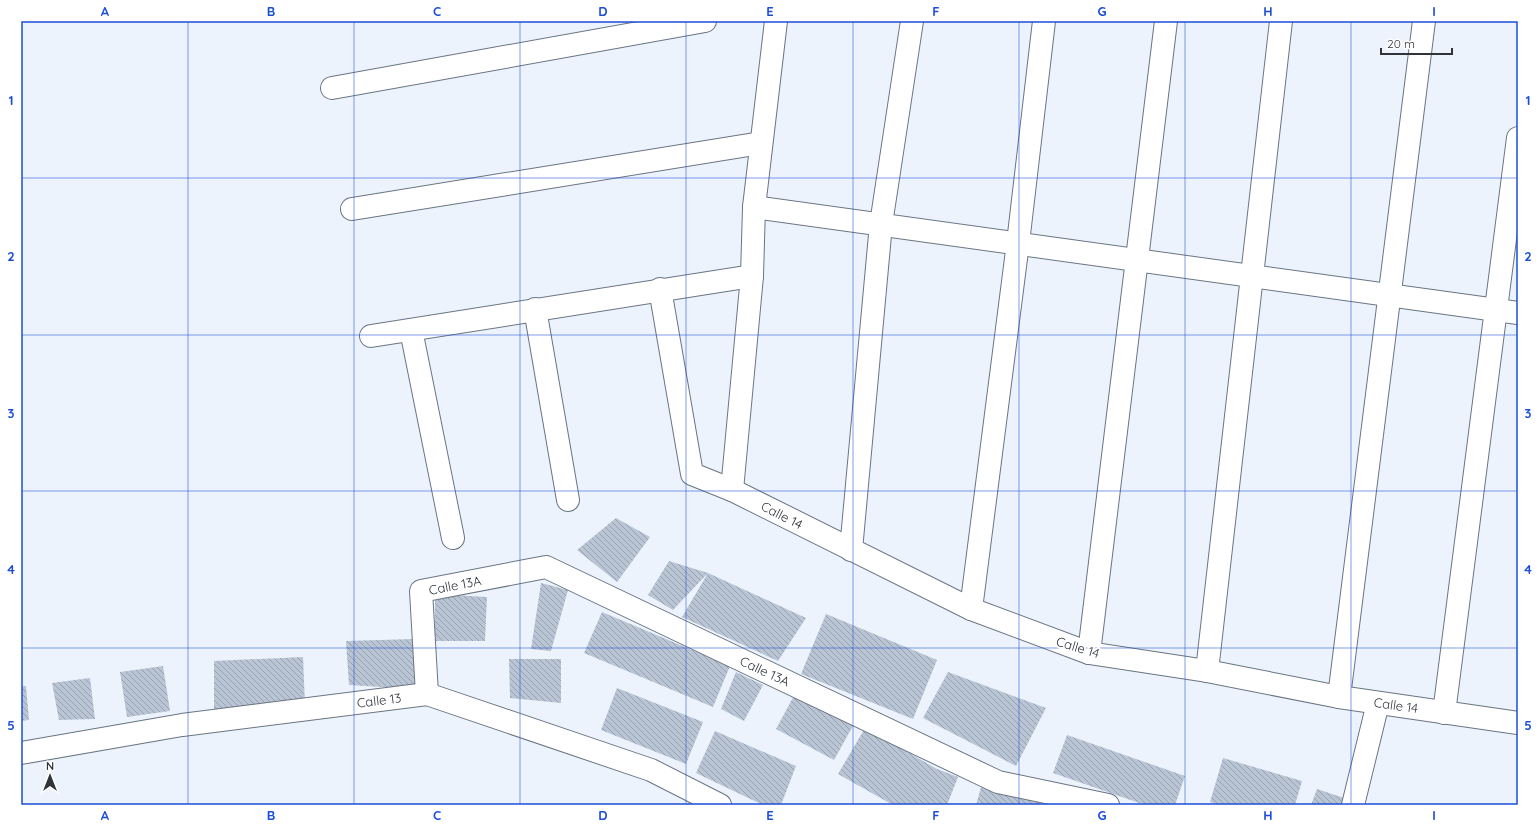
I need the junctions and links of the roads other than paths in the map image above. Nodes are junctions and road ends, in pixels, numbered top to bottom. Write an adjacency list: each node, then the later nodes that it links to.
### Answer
1 (705, 21): 8 (street)
2 (776, 21): 10 (street)
3 (912, 21): 13 (street)
4 (1044, 21): 14 (street)
5 (1166, 21): 15 (street)
6 (1281, 21): 17 (street)
7 (1424, 21): 19 (street)
8 (332, 88)
9 (1518, 138): 21 (street)
10 (761, 143): 11 (street); 12 (street)
11 (754, 207): 13 (street); 16 (street)
12 (352, 209)
13 (880, 224): 14 (street); 28 (street)
14 (1018, 243): 15 (street); 29 (street)
15 (1137, 260): 17 (street); 30 (street)
16 (752, 276): 18 (street); 25 (street)
17 (1251, 276): 19 (street); 31 (street)
18 (660, 290): 20 (street); 25 (street, Calle 14)
19 (1389, 295): 21 (street); 33 (street)
20 (535, 309): 23 (street); 26 (street)
21 (1496, 310): 22 (street); 35 (street)
22 (1518, 313)
23 (411, 330): 24 (street); 27 (street)
24 (371, 336)
25 (732, 490): 28 (street, Calle 14)
26 (568, 500)
27 (453, 538)
28 (851, 550): 29 (street, Calle 14)
29 (972, 609): 30 (street, Calle 14)
30 (1089, 653): 31 (street, Calle 14)
31 (1207, 671): 33 (street, Calle 14)
32 (427, 694): 37 (street, Calle 13); 38 (street, Calle 13); 39 (street, Calle 13A)
33 (1339, 697): 34 (street, Calle 14)
34 (1378, 703): 35 (street, Calle 14); 40 (street)
35 (1444, 712): 36 (street, Calle 14)
36 (1518, 723)
37 (21, 753)
38 (720, 805)
39 (1108, 805)
40 (1353, 805)

